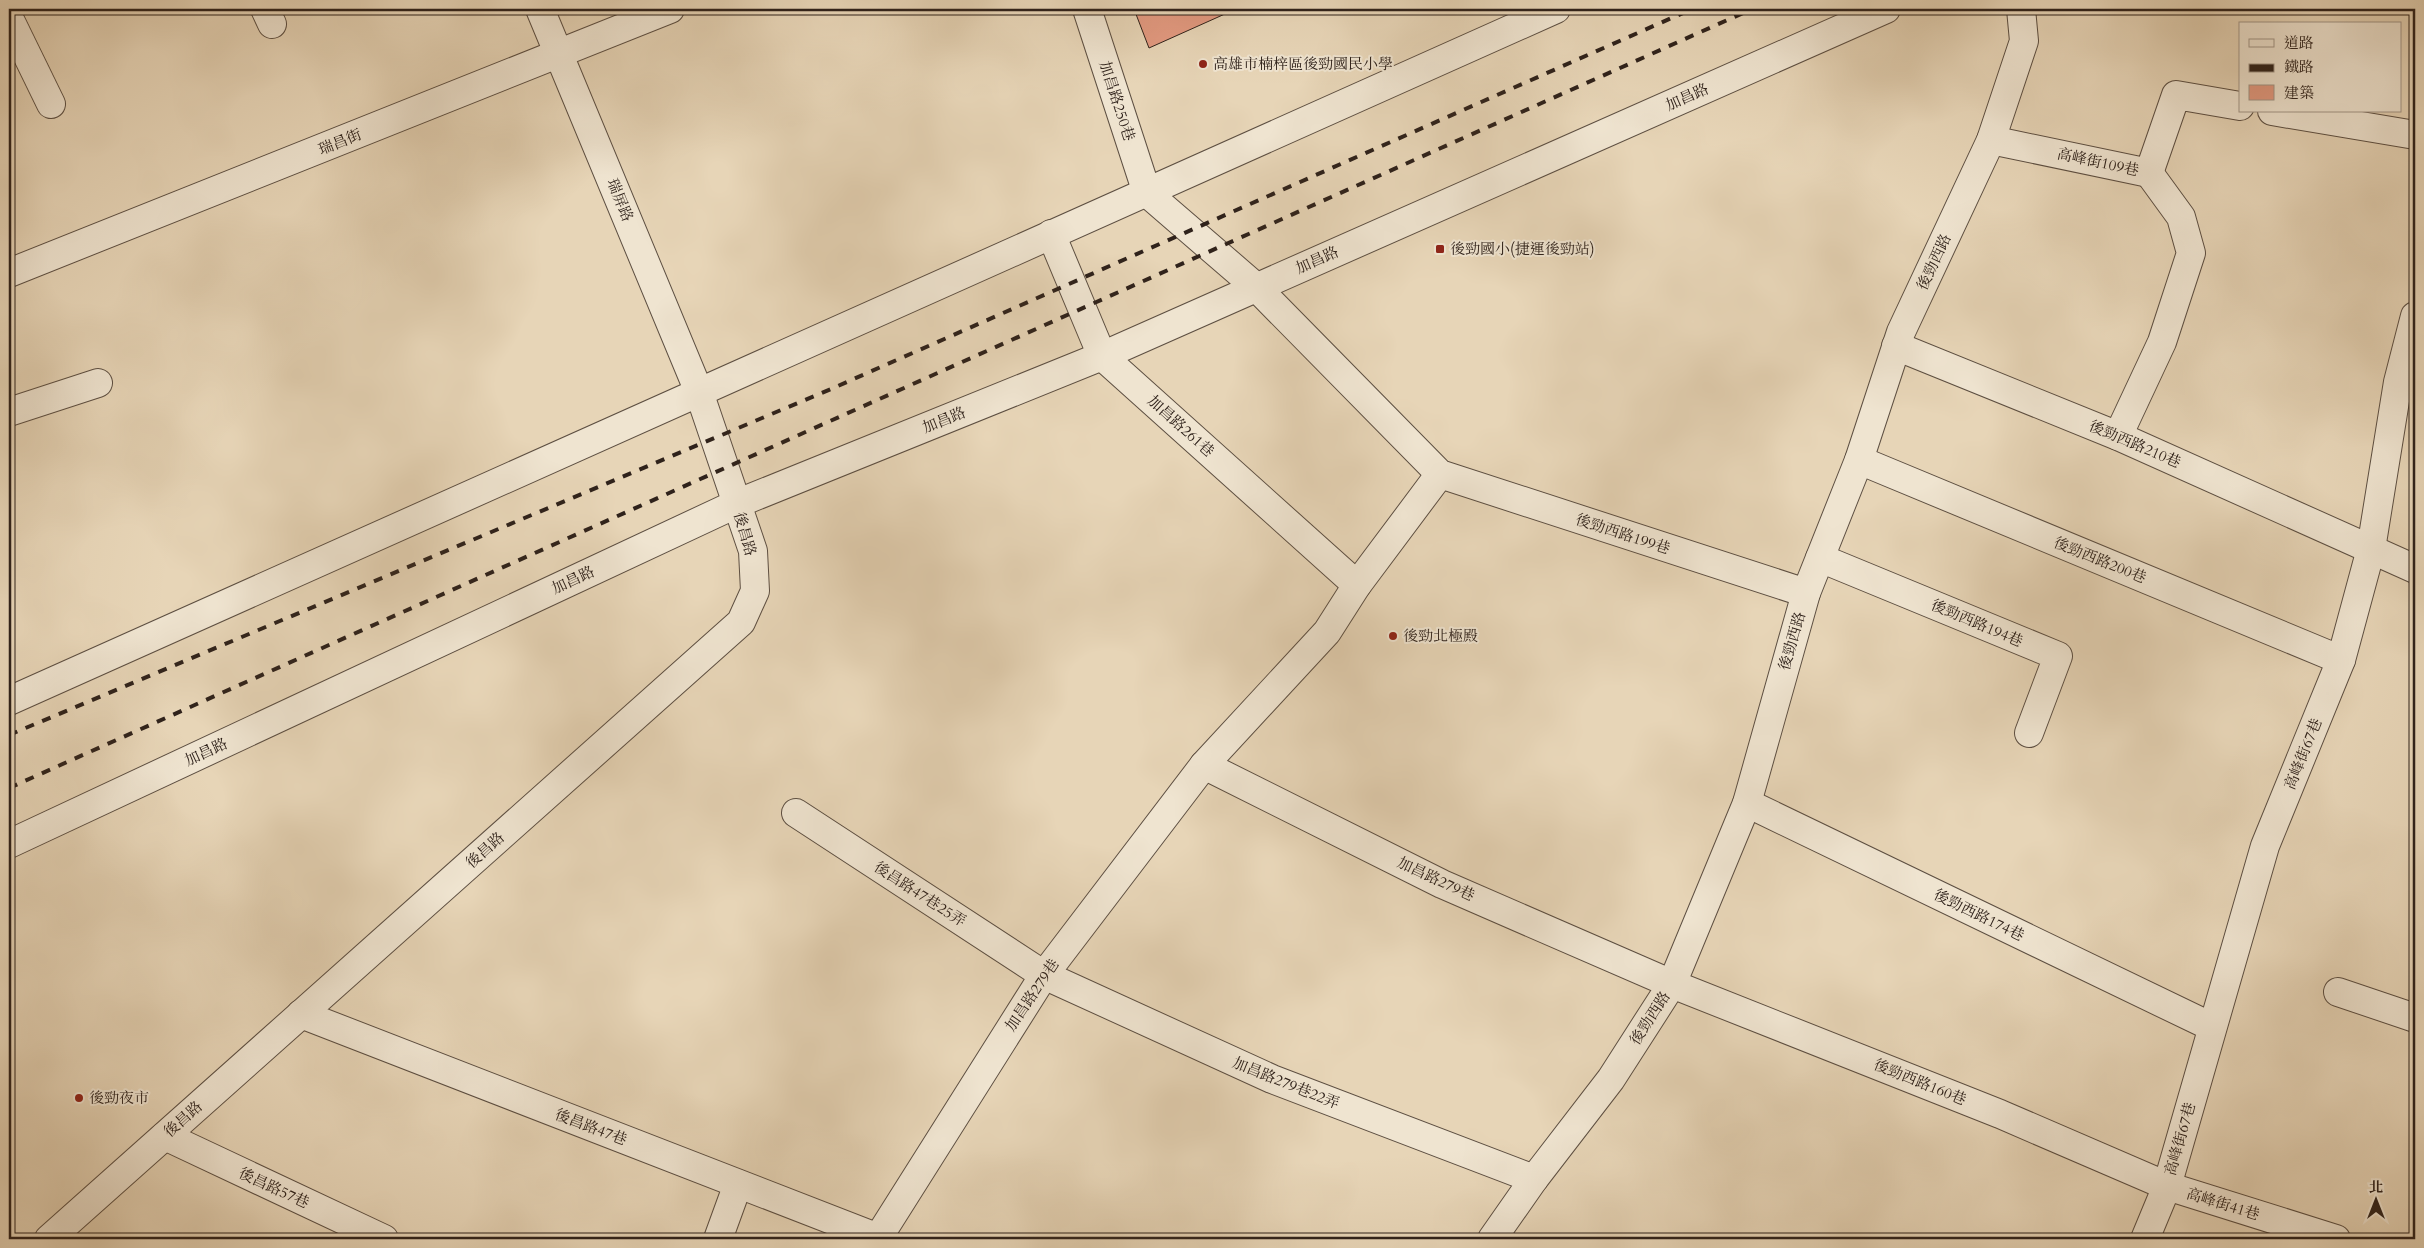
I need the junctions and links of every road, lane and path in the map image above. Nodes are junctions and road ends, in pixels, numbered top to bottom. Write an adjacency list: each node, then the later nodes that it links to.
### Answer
1 (540, 9): 8 (street, 瑞屏路)
2 (670, 9): 8 (street, 瑞昌街)
3 (1087, 9): 15 (street, 加昌路250巷)
4 (1556, 9): 15 (street)
5 (1886, 9): 18 (street, 加昌路)
6 (2021, 9): 13 (street, 後勁西路)
7 (9, 18): 9 (street)
8 (560, 54): 17 (street, 瑞昌街); 23 (street, 瑞屏路)
9 (51, 104)
10 (2239, 106): 14 (street, 高峰街109巷)
11 (2278, 112): 12 (street)
12 (2415, 135)
13 (1991, 140): 14 (street, 高峰街109巷); 20 (street, 後勁西路)
14 (2149, 173): 25 (street)
15 (1147, 193): 16 (street); 18 (street)
16 (1051, 234): 21 (street, 加昌路261巷); 23 (street)
17 (9, 273)
18 (1256, 286): 21 (street, 加昌路); 27 (street)
19 (2415, 316): 29 (street, 高峰街67巷)
20 (1896, 346): 25 (street, 後勁西路210巷); 26 (street, 後勁西路)
21 (1102, 356): 28 (street, 加昌路); 32 (street, 加昌路261巷)
22 (98, 383): 24 (street)
23 (699, 392): 28 (street, 後昌路); 35 (street)
24 (9, 412)
25 (2118, 436): 29 (street, 後勁西路210巷)
26 (1859, 460): 30 (street, 後勁西路); 34 (street, 後勁西路200巷)
27 (1440, 474): 32 (street, 加昌路279巷); 33 (street, 後勁西路199巷)
28 (736, 504): 40 (street, 加昌路); 44 (street, 後昌路)
29 (2371, 549): 31 (street, 後勁西路210巷); 34 (street, 高峰街67巷)
30 (1820, 558): 33 (street, 後勁西路); 36 (street, 後勁西路194巷)
31 (2415, 569)
32 (1357, 584): 37 (street, 加昌路279巷)
33 (1806, 593): 38 (street, 後勁西路)
34 (2341, 660): 46 (street, 高峰街67巷)
35 (9, 701)
36 (2029, 733)
37 (1204, 765): 41 (street, 加昌路279巷); 42 (street, 加昌路279巷)
38 (1747, 803): 42 (street, 後勁西路); 46 (street, 後勁西路174巷)
39 (796, 813): 41 (street, 後昌路47巷25弄)
40 (9, 844)
41 (1044, 975): 48 (street, 加昌路279巷22弄); 51 (street, 加昌路279巷)
42 (1672, 984): 48 (street, 後勁西路); 50 (street, 後勁西路160巷)
43 (2338, 992): 45 (street)
44 (301, 1014): 47 (street, 後昌路); 49 (street, 後昌路47巷)
45 (2415, 1018)
46 (2212, 1027): 50 (street, 高峰街67巷)
47 (165, 1136): 52 (street, 後昌路); 53 (street, 後昌路57巷)
48 (1534, 1179): 55 (street, 後勁西路)
49 (738, 1184): 51 (street, 後昌路47巷); 54 (street)
50 (2167, 1186): 56 (street, 高峰街67巷); 57 (street, 高峰街41巷)
51 (880, 1238)
52 (50, 1239)
53 (384, 1239)
54 (718, 1239)
55 (1492, 1239)
56 (2145, 1239)
57 (2336, 1239)

